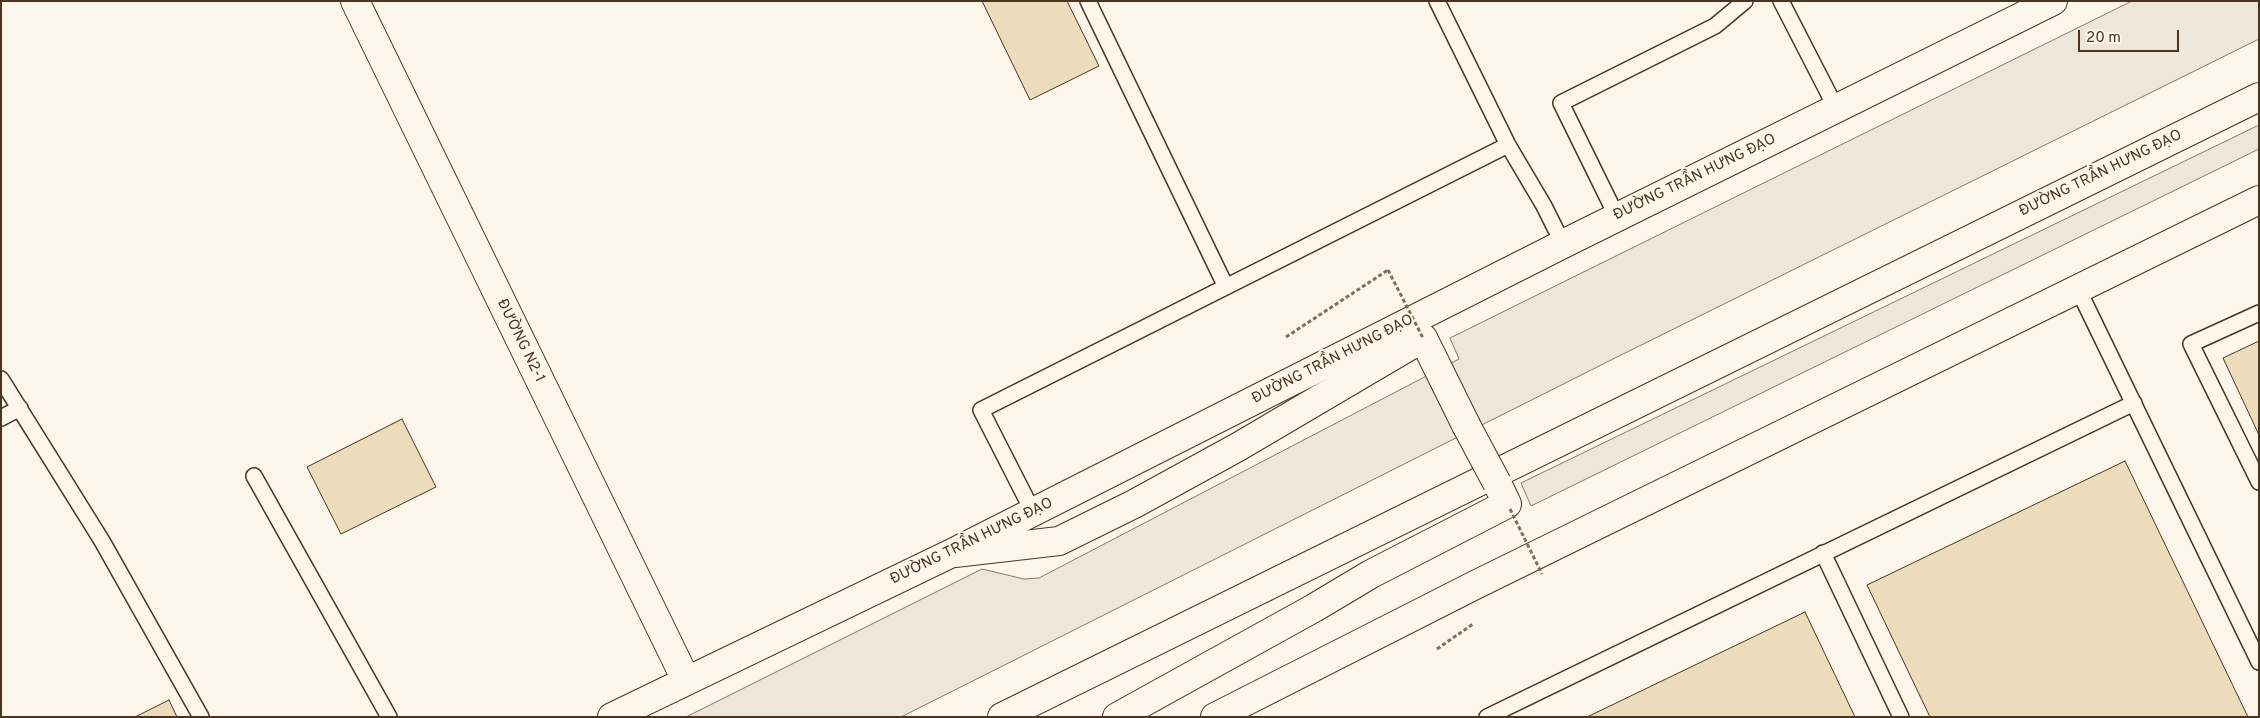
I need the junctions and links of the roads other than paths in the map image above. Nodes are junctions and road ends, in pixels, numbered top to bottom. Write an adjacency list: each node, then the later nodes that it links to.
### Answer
1 (355, 1): 26 (main road, ĐƯỜNG N2-1)
2 (1088, 1): 13 (lane)
3 (1437, 1): 9 (lane)
4 (1745, 1): 11 (lane)
5 (1781, 1): 8 (lane)
6 (2053, 1): 8 (main road, ĐƯỜNG TRẦN HƯNG ĐẠO)
7 (2259, 96): 31 (main road, ĐƯỜNG TRẦN HƯNG ĐẠO)
8 (1836, 108): 11 (main road, ĐƯỜNG TRẦN HƯNG ĐẠO)
9 (1508, 145): 12 (lane); 13 (lane)
10 (2259, 200): 14 (main road)
11 (1617, 217): 12 (main road, ĐƯỜNG TRẦN HƯNG ĐẠO)
12 (1563, 244): 22 (main road, ĐƯỜNG TRẦN HƯNG ĐẠO)
13 (1226, 287): 22 (lane)
14 (2078, 289): 17 (lane); 33 (main road)
15 (2259, 313): 21 (lane)
16 (1, 379): 18 (lane)
17 (2134, 403): 24 (lane); 25 (lane)
18 (20, 408): 19 (lane); 28 (lane)
19 (1, 418)
20 (254, 476): 29 (lane)
21 (2259, 482)
22 (1033, 512): 23 (main road, ĐƯỜNG TRẦN HƯNG ĐẠO)
23 (952, 553): 26 (main road, ĐƯỜNG TRẦN HƯNG ĐẠO); 32 (main road, bridge)
24 (1823, 553): 27 (lane); 34 (lane)
25 (2259, 662)
26 (686, 680): 30 (main road, ĐƯỜNG TRẦN HƯNG ĐẠO)
27 (1496, 715)
28 (201, 717)
29 (389, 717)
30 (612, 717)
31 (1002, 717)
32 (1117, 717)
33 (1215, 717)
34 (1901, 717)

